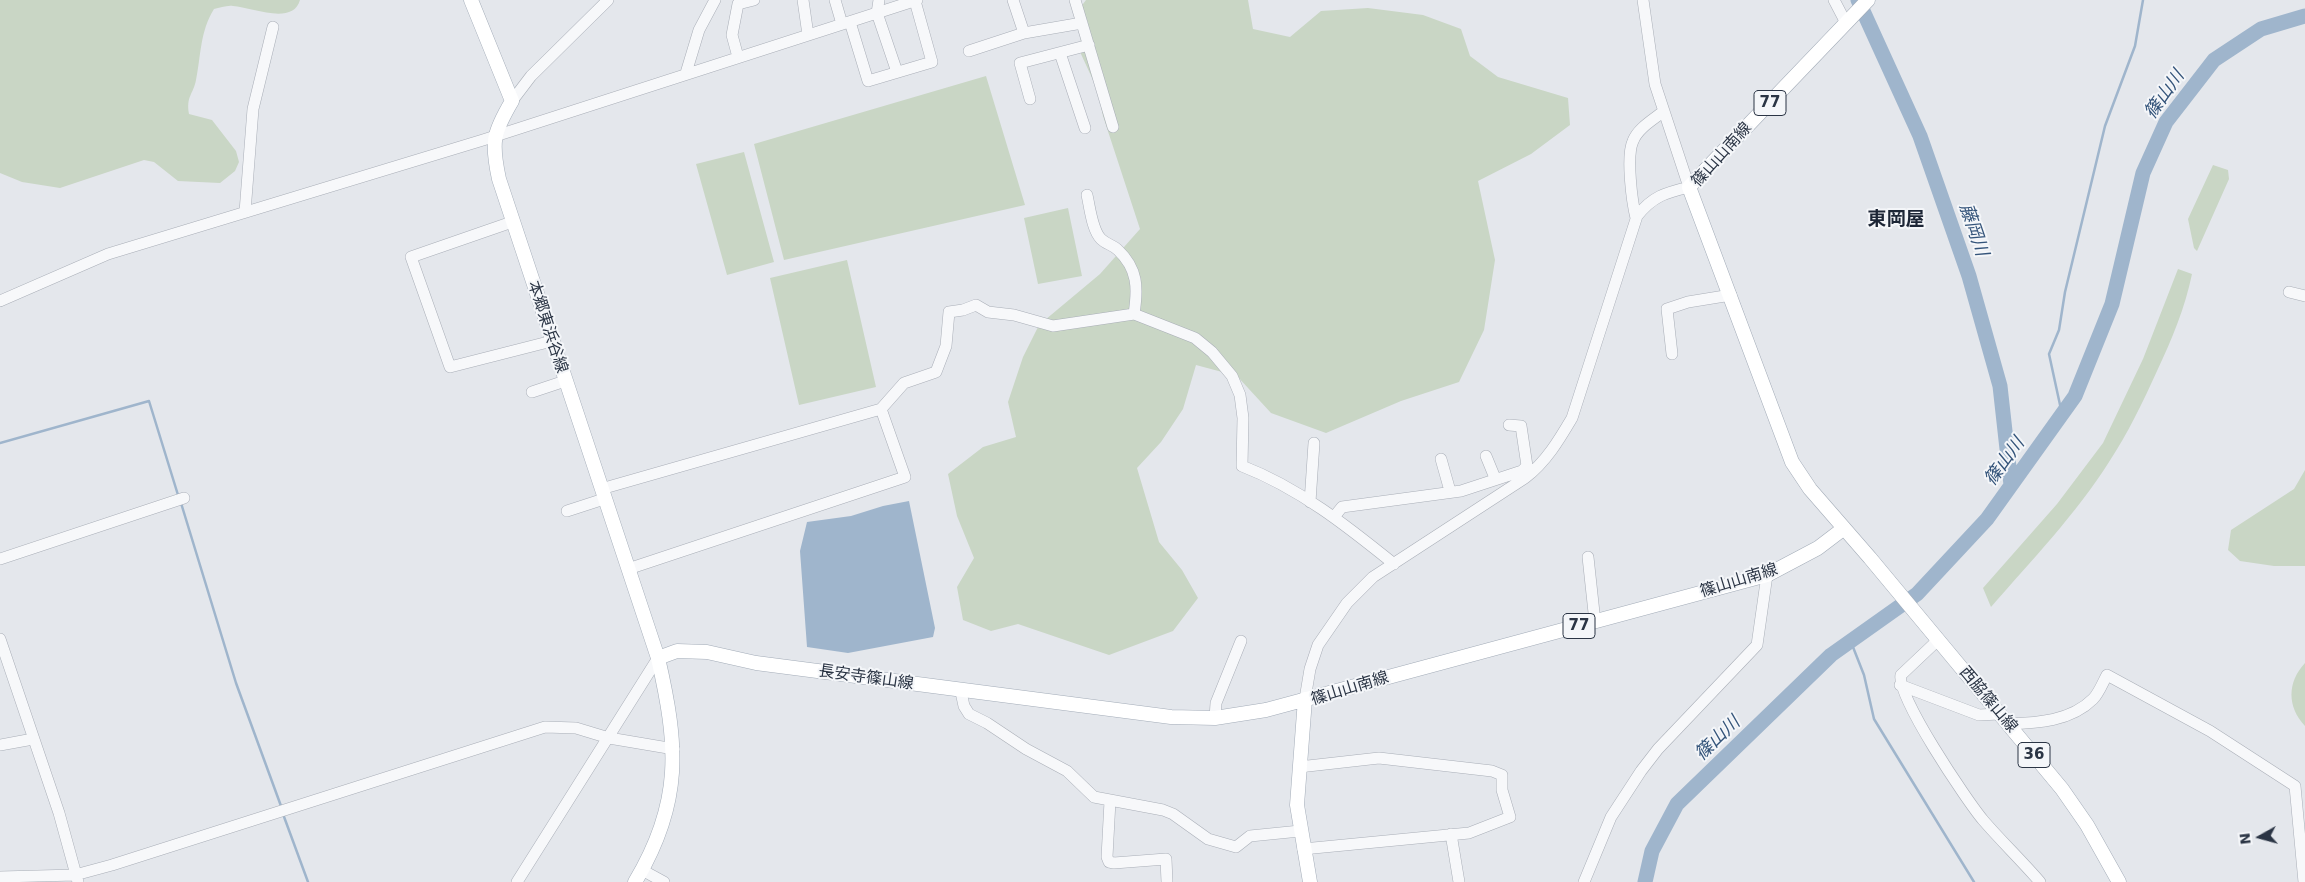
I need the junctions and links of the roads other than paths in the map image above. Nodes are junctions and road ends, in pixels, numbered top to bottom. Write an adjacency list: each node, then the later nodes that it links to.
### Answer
1 (471, 0): 28 (main road)
2 (608, 0): 28 (street)
3 (715, 0): 26 (street)
4 (754, 0): 24 (street)
5 (803, 0): 20 (street)
6 (835, 0): 16 (street)
7 (879, 0): 14 (street)
8 (916, 0): 14 (street); 25 (street)
9 (1013, 0): 19 (street)
10 (1075, 0): 17 (street)
11 (1643, 0): 29 (street)
12 (1834, 0): 15 (street)
13 (1868, 0): 15 (main road, 篠山山南線 / 77)
14 (877, 13): 16 (street); 25 (street)
15 (1849, 21): 33 (main road, 篠山山南線 / 77)
16 (846, 23): 20 (street); 25 (street)
17 (1082, 23): 19 (street); 21 (street)
18 (273, 27): 35 (street)
19 (1024, 33): 22 (street)
20 (808, 35): 24 (street)
21 (1089, 45): 23 (street); 30 (street)
22 (969, 51)
23 (1060, 53): 27 (street); 31 (street)
24 (738, 57): 26 (street)
25 (897, 72)
26 (686, 73): 32 (street)
27 (1030, 99)
28 (512, 101): 32 (main road)
29 (1664, 111): 33 (street); 36 (street)
30 (1113, 126)
31 (1085, 128)
32 (494, 135): 35 (street); 37 (main road, 本郷東浜谷線)
33 (1689, 187): 36 (street); 39 (main road, 篠山山南線)
34 (1087, 195): 42 (street)
35 (245, 212): 41 (street)
36 (1636, 218): 52 (street)
37 (512, 222): 43 (main road, 本郷東浜谷線); 43 (street)
38 (2289, 292): 40 (street)
39 (1731, 295): 44 (street); 60 (main road, 篠山山南線)
40 (2305, 296)
41 (0, 301)
42 (1134, 314): 47 (street); 57 (street)
43 (552, 341): 45 (main road, 本郷東浜谷線)
44 (1672, 354)
45 (565, 381): 46 (street); 55 (main road, 本郷東浜谷線)
46 (532, 392)
47 (881, 409): 55 (street); 64 (street)
48 (1509, 425): 52 (street)
49 (1314, 444): 57 (street)
50 (1486, 456): 53 (street)
51 (1441, 459): 54 (street)
52 (1523, 474): 53 (street); 63 (street)
53 (1494, 478): 54 (street)
54 (1450, 491): 59 (street)
55 (602, 494): 58 (street); 64 (main road, 本郷東浜谷線)
56 (184, 498): 62 (street)
57 (1310, 502): 59 (street)
58 (567, 511)
59 (1334, 516): 63 (street)
60 (1843, 529): 65 (main road, 篠山山南線 / 77); 68 (main road, 西脇篠山線 / 36)
61 (1588, 557): 66 (street)
62 (0, 559)
63 (1394, 564): 73 (street)
64 (628, 569): 70 (main road, 本郷東浜谷線)
65 (1768, 575): 66 (main road, 篠山山南線 / 77); 93 (street)
66 (1595, 622): 73 (main road, 篠山山南線 / 77)
67 (0, 639): 77 (street)
68 (1937, 639): 71 (street); 75 (main road, 西脇篠山線 / 36)
69 (1241, 641): 74 (street)
70 (658, 658): 72 (main road, 長安寺篠山線); 76 (street); 79 (main road)
71 (1900, 685): 75 (street); 94 (street)
72 (961, 692): 74 (main road, 長安寺篠山線); 81 (street)
73 (1305, 699): 74 (main road, 長安寺篠山線); 80 (main road, 篠山山南線)
74 (1215, 718)
75 (2004, 719): 95 (main road, 西脇篠山線 / 36); 97 (street)
76 (609, 738): 79 (street); 87 (street); 88 (street)
77 (33, 739): 78 (street); 87 (street)
78 (0, 744)
79 (674, 749): 85 (main road)
80 (1299, 767): 82 (main road, 篠山山南線); 83 (street)
81 (1110, 801): 82 (street); 90 (street)
82 (1300, 831): 84 (main road, 篠山山南線)
83 (1451, 834): 84 (street); 92 (street)
84 (1303, 849): 91 (main road, 篠山山南線)
85 (639, 876): 89 (street)
86 (0, 877): 87 (street)
87 (77, 878)
88 (516, 882)
89 (664, 882)
90 (1167, 882)
91 (1310, 882)
92 (1458, 882)
93 (1584, 882)
94 (2040, 882)
95 (2119, 882)
96 (2299, 882): 97 (street)
97 (2305, 882)

